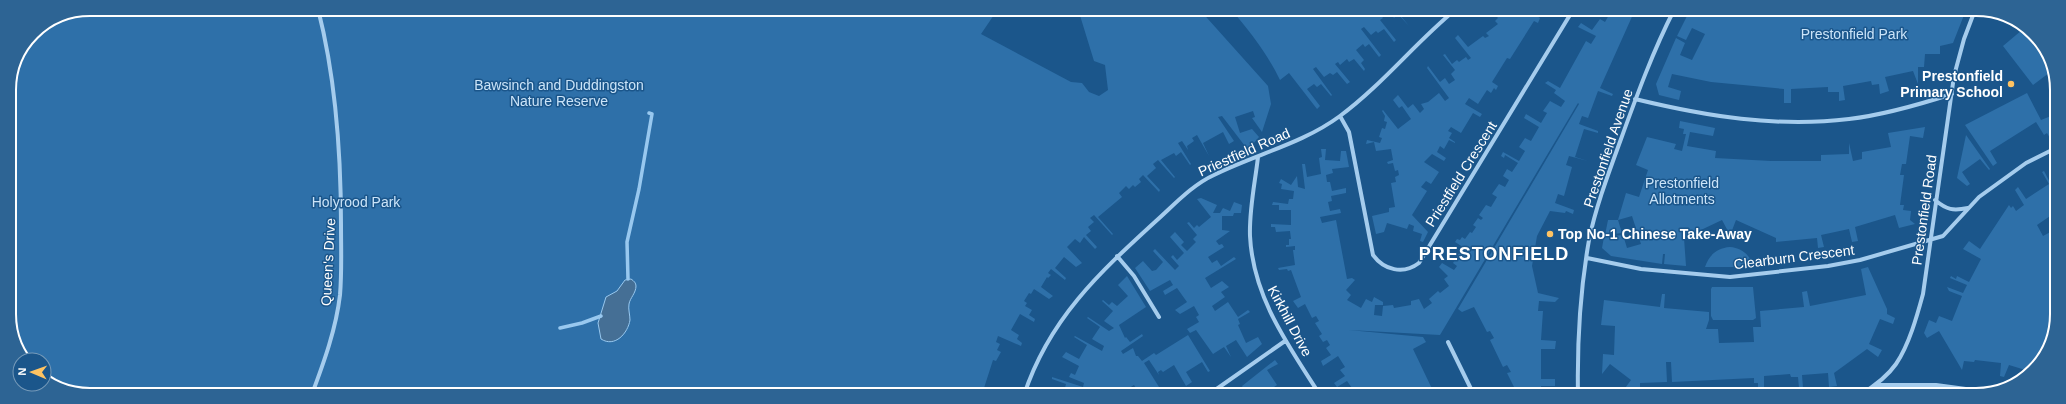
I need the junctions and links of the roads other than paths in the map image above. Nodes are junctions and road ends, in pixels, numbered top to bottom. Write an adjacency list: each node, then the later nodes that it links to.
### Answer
1 (319, 16): 20 (street, Queen's Drive)
2 (1449, 16): 8 (street, Priestfield Road)
3 (1570, 16): 8 (street, Priestfield Crescent)
4 (1671, 16): 7 (street, Prestonfield Avenue)
5 (1973, 16): 6 (street, Prestonfield Road)
6 (1952, 94): 7 (street); 11 (street, Prestonfield Road)
7 (1635, 99): 15 (street, Prestonfield Avenue)
8 (1340, 116): 10 (street, Priestfield Road)
9 (2050, 151): 12 (street, Clearburn Crescent)
10 (1258, 157): 14 (street, Priestfield Road); 17 (street, Kirkhill Drive)
11 (1935, 200): 12 (street); 13 (street, Prestonfield Road)
12 (1968, 208): 13 (street, Clearburn Crescent)
13 (1930, 241): 15 (street, Clearburn Crescent); 19 (street, Prestonfield Road)
14 (1117, 256): 16 (street); 21 (street, Priestfield Road)
15 (1586, 258): 25 (street, Prestonfield Avenue)
16 (1159, 317)
17 (1285, 341): 22 (street); 23 (street, Kirkhill Drive)
18 (1448, 342): 24 (street)
19 (1876, 385): 26 (street, Prestonfield Road); 27 (street)
20 (314, 388)
21 (1027, 388)
22 (1218, 388)
23 (1315, 388)
24 (1471, 388)
25 (1578, 388)
26 (1871, 388)
27 (1962, 388)

